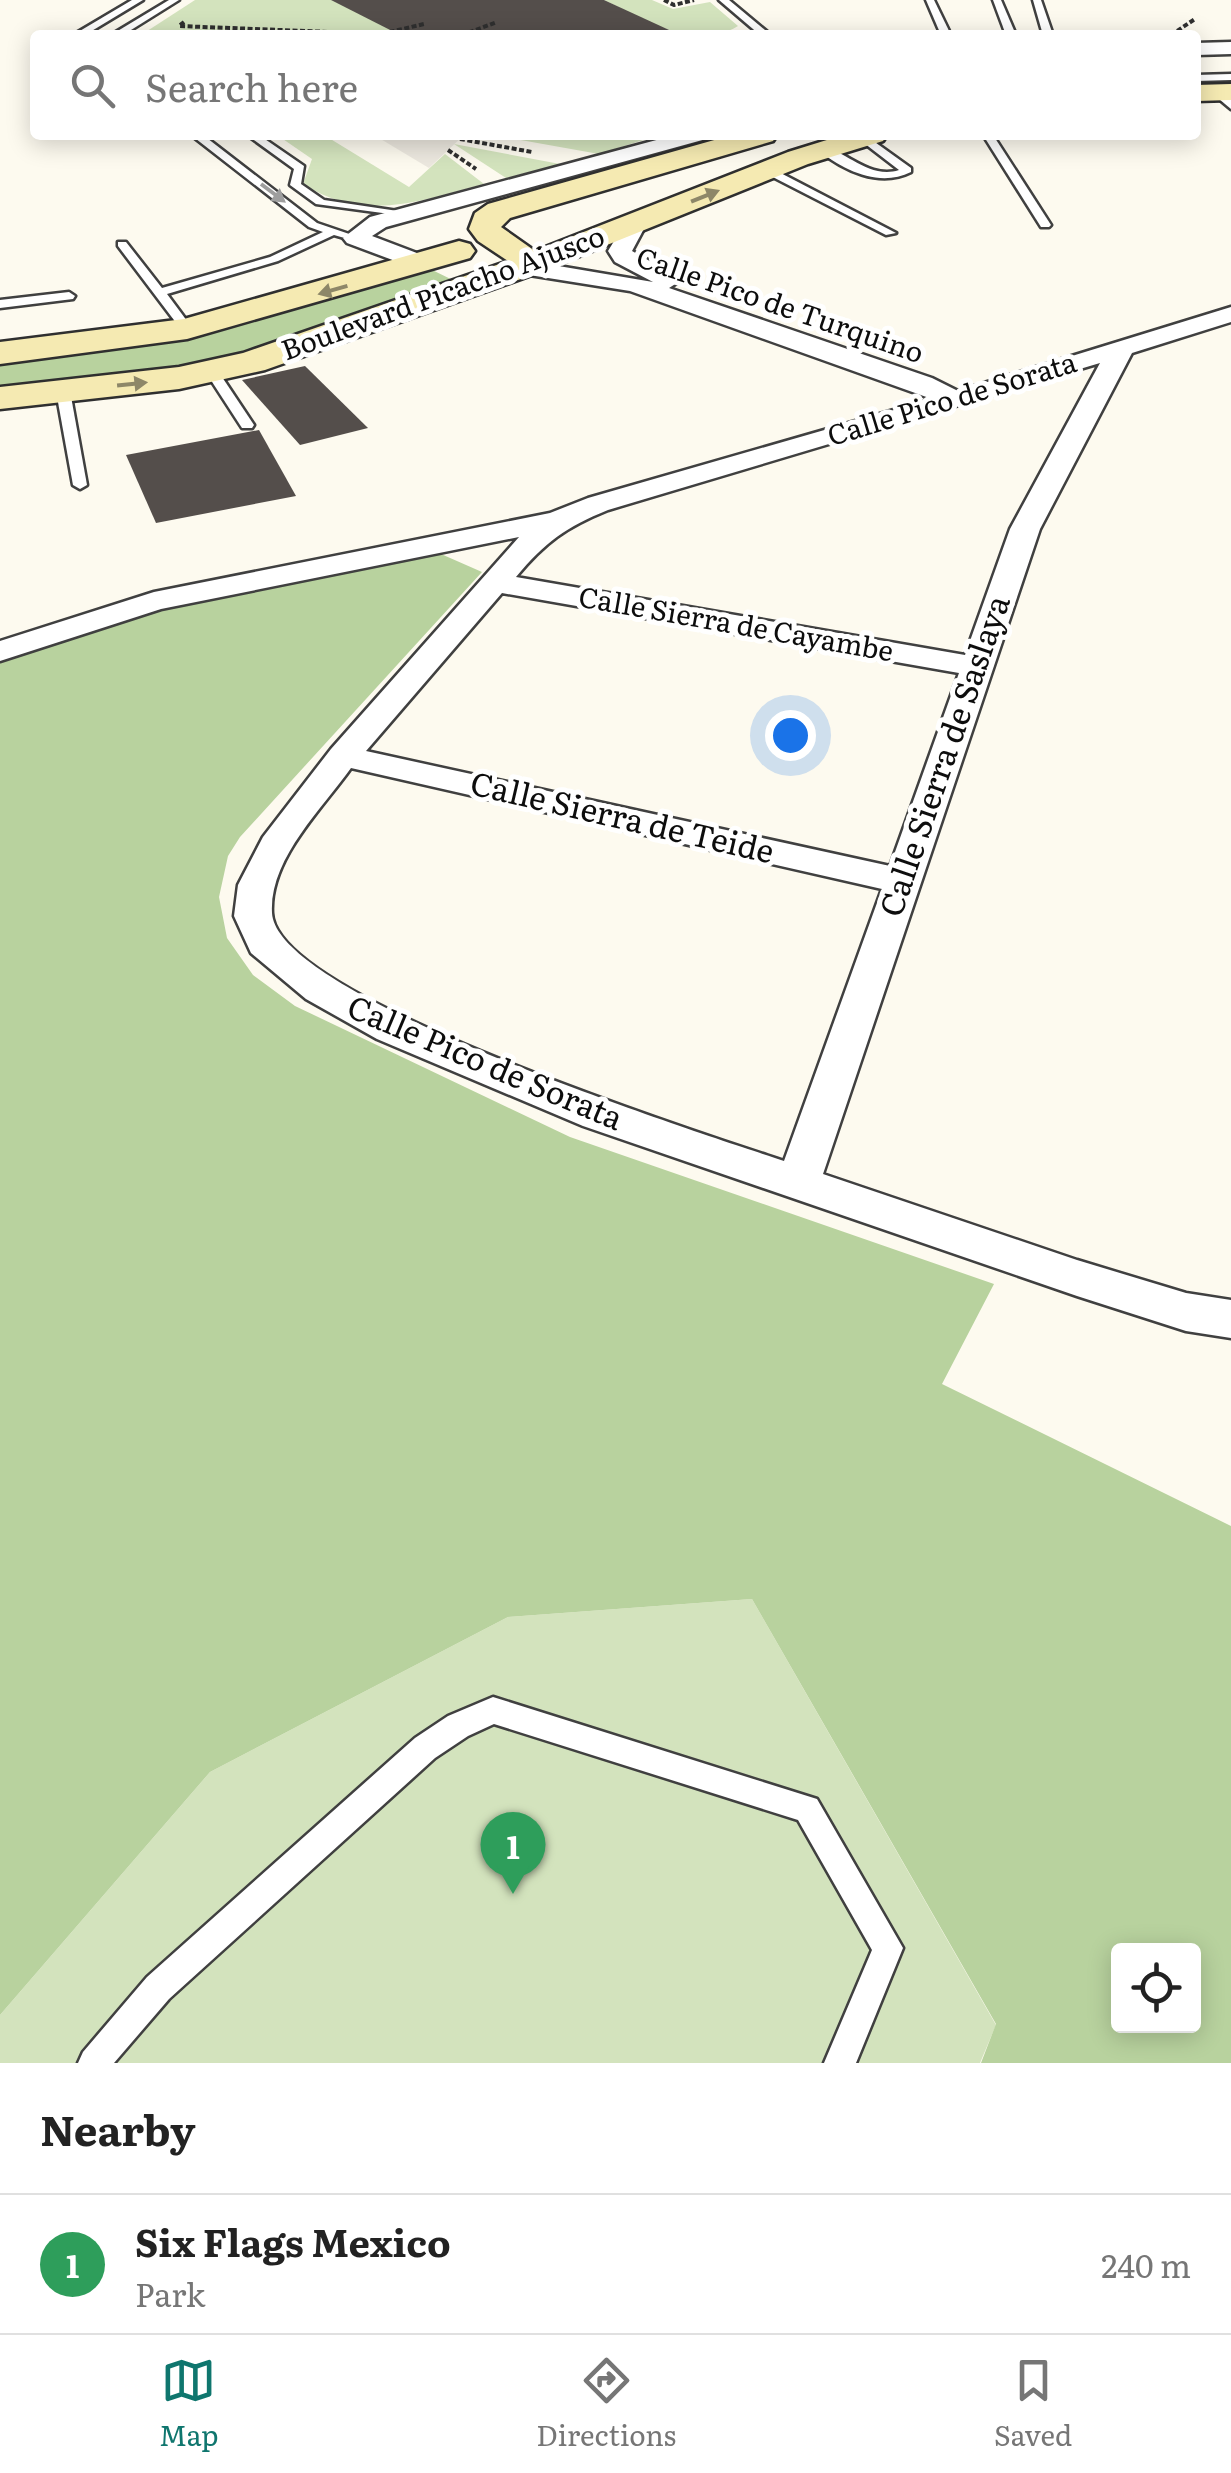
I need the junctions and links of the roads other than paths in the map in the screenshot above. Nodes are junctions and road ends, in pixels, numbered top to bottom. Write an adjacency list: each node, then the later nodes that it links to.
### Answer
1 (139, 0): 7 (lane)
2 (175, 0): 8 (lane)
3 (723, 0): 9 (lane)
4 (930, 0): 10 (lane)
5 (996, 0): 11 (lane)
6 (1037, 0): 12 (lane)
7 (87, 30)
8 (124, 30)
9 (761, 30)
10 (944, 30)
11 (1009, 30)
12 (1046, 30)
13 (1231, 48): 14 (street)
14 (1201, 49)
15 (1201, 62): 16 (main road)
16 (1231, 62)
17 (203, 140): 28 (lane, one-way to 28)
18 (259, 140): 26 (lane)
19 (681, 140): 27 (street)
20 (752, 140): 34 (main road, Boulevard Picacho Ajusco)
21 (855, 140): 24 (main road, Boulevard Picacho Ajusco)
22 (873, 140): 24 (lane)
23 (991, 140): 30 (lane)
24 (823, 150): 25 (main road, Boulevard Picacho Ajusco)
25 (768, 170): 29 (main road, Boulevard Picacho Ajusco, one-way to 25); 32 (lane)
26 (336, 206): 27 (lane); 28 (lane)
27 (424, 212): 33 (street); 34 (street)
28 (306, 219): 31 (lane)
29 (636, 223): 37 (main road, Boulevard Picacho Ajusco); 47 (street, Calle Pico de Turquino)
30 (1046, 225)
31 (331, 232): 33 (lane); 39 (lane)
32 (890, 233)
33 (356, 238): 36 (street)
34 (493, 240): 36 (main road, Boulevard Picacho Ajusco); 37 (main road)
35 (122, 244): 39 (lane)
36 (422, 264): 38 (main road); 43 (main road, Boulevard Picacho Ajusco, one-way to 43)
37 (524, 267): 38 (main road, Boulevard Picacho Ajusco); 50 (street, Calle Pico de Turquino)
38 (474, 284): 46 (main road, Boulevard Picacho Ajusco)
39 (161, 292): 43 (lane)
40 (70, 296): 41 (lane)
41 (0, 304)
42 (1231, 314): 44 (street, Calle Pico de Sorata)
43 (187, 329): 45 (main road, Boulevard Picacho Ajusco)
44 (1124, 345): 47 (street, Calle Pico de Sorata); 51 (street, Calle Sierra de Saslaya)
45 (3, 352)
46 (211, 371): 48 (main road, Boulevard Picacho Ajusco, one-way to 46); 52 (lane)
47 (1017, 381): 50 (street, Calle Pico de Sorata); 51 (street)
48 (63, 392): 49 (main road, Boulevard Picacho Ajusco); 53 (lane)
49 (0, 398)
50 (956, 400): 54 (street, Calle Pico de Sorata)
51 (1085, 411): 57 (street, Calle Sierra de Saslaya)
52 (247, 425)
53 (80, 485)
54 (558, 520): 55 (street, Calle Pico de Sorata); 56 (street, Calle Pico de Sorata)
55 (498, 582): 57 (street, Calle Sierra de Cayambe); 58 (street, Calle Pico de Sorata)
56 (0, 651)
57 (975, 666): 59 (street, Calle Sierra de Saslaya)
58 (343, 756): 59 (street, Calle Sierra de Teide); 60 (street, Calle Pico de Sorata)
59 (902, 881): 60 (street, Calle Sierra de Saslaya)
60 (798, 1181): 61 (street, Calle Pico de Sorata)
61 (1231, 1319)
62 (94, 2063): 63 (lane)
63 (840, 2063)

